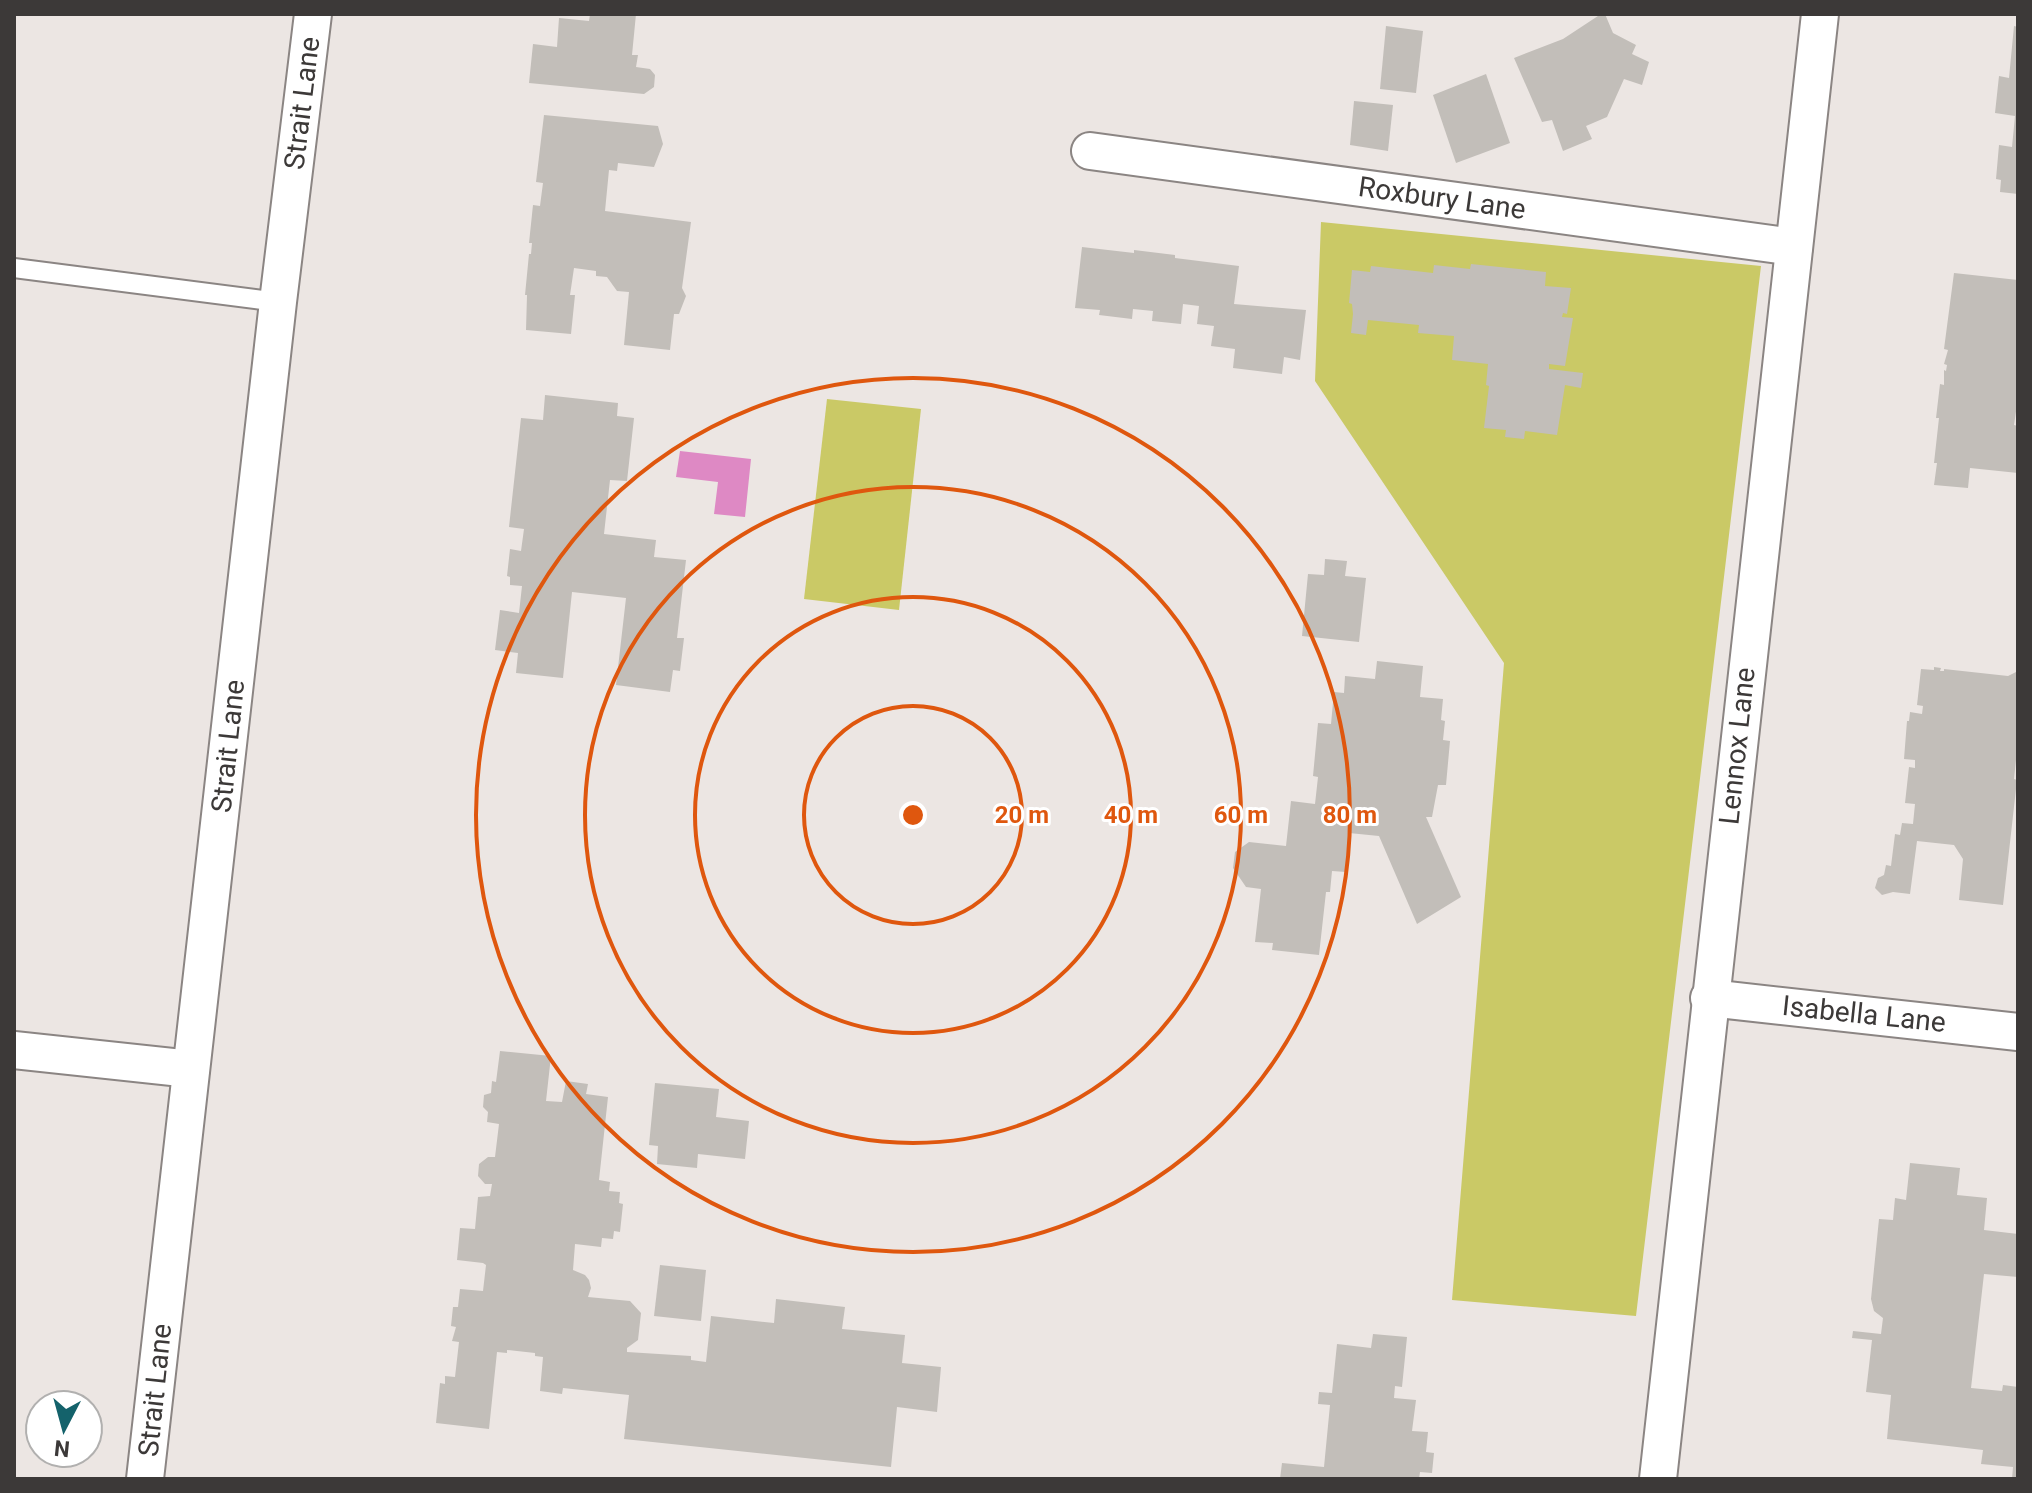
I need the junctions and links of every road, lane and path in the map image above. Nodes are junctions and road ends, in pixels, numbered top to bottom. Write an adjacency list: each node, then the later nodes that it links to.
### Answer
1 (313, 14): 6 (street, Strait Lane)
2 (1820, 14): 4 (street, Lennox Lane)
3 (1090, 151): 4 (street, Roxbury Lane)
4 (1794, 247): 7 (street, Lennox Lane)
5 (14, 268): 6 (lane)
6 (278, 302): 10 (street, Strait Lane)
7 (1709, 998): 8 (street, Isabella Lane); 12 (street, Lennox Lane)
8 (2018, 1032)
9 (14, 1050): 10 (street)
10 (191, 1069): 11 (street, Strait Lane)
11 (145, 1479)
12 (1658, 1479)

